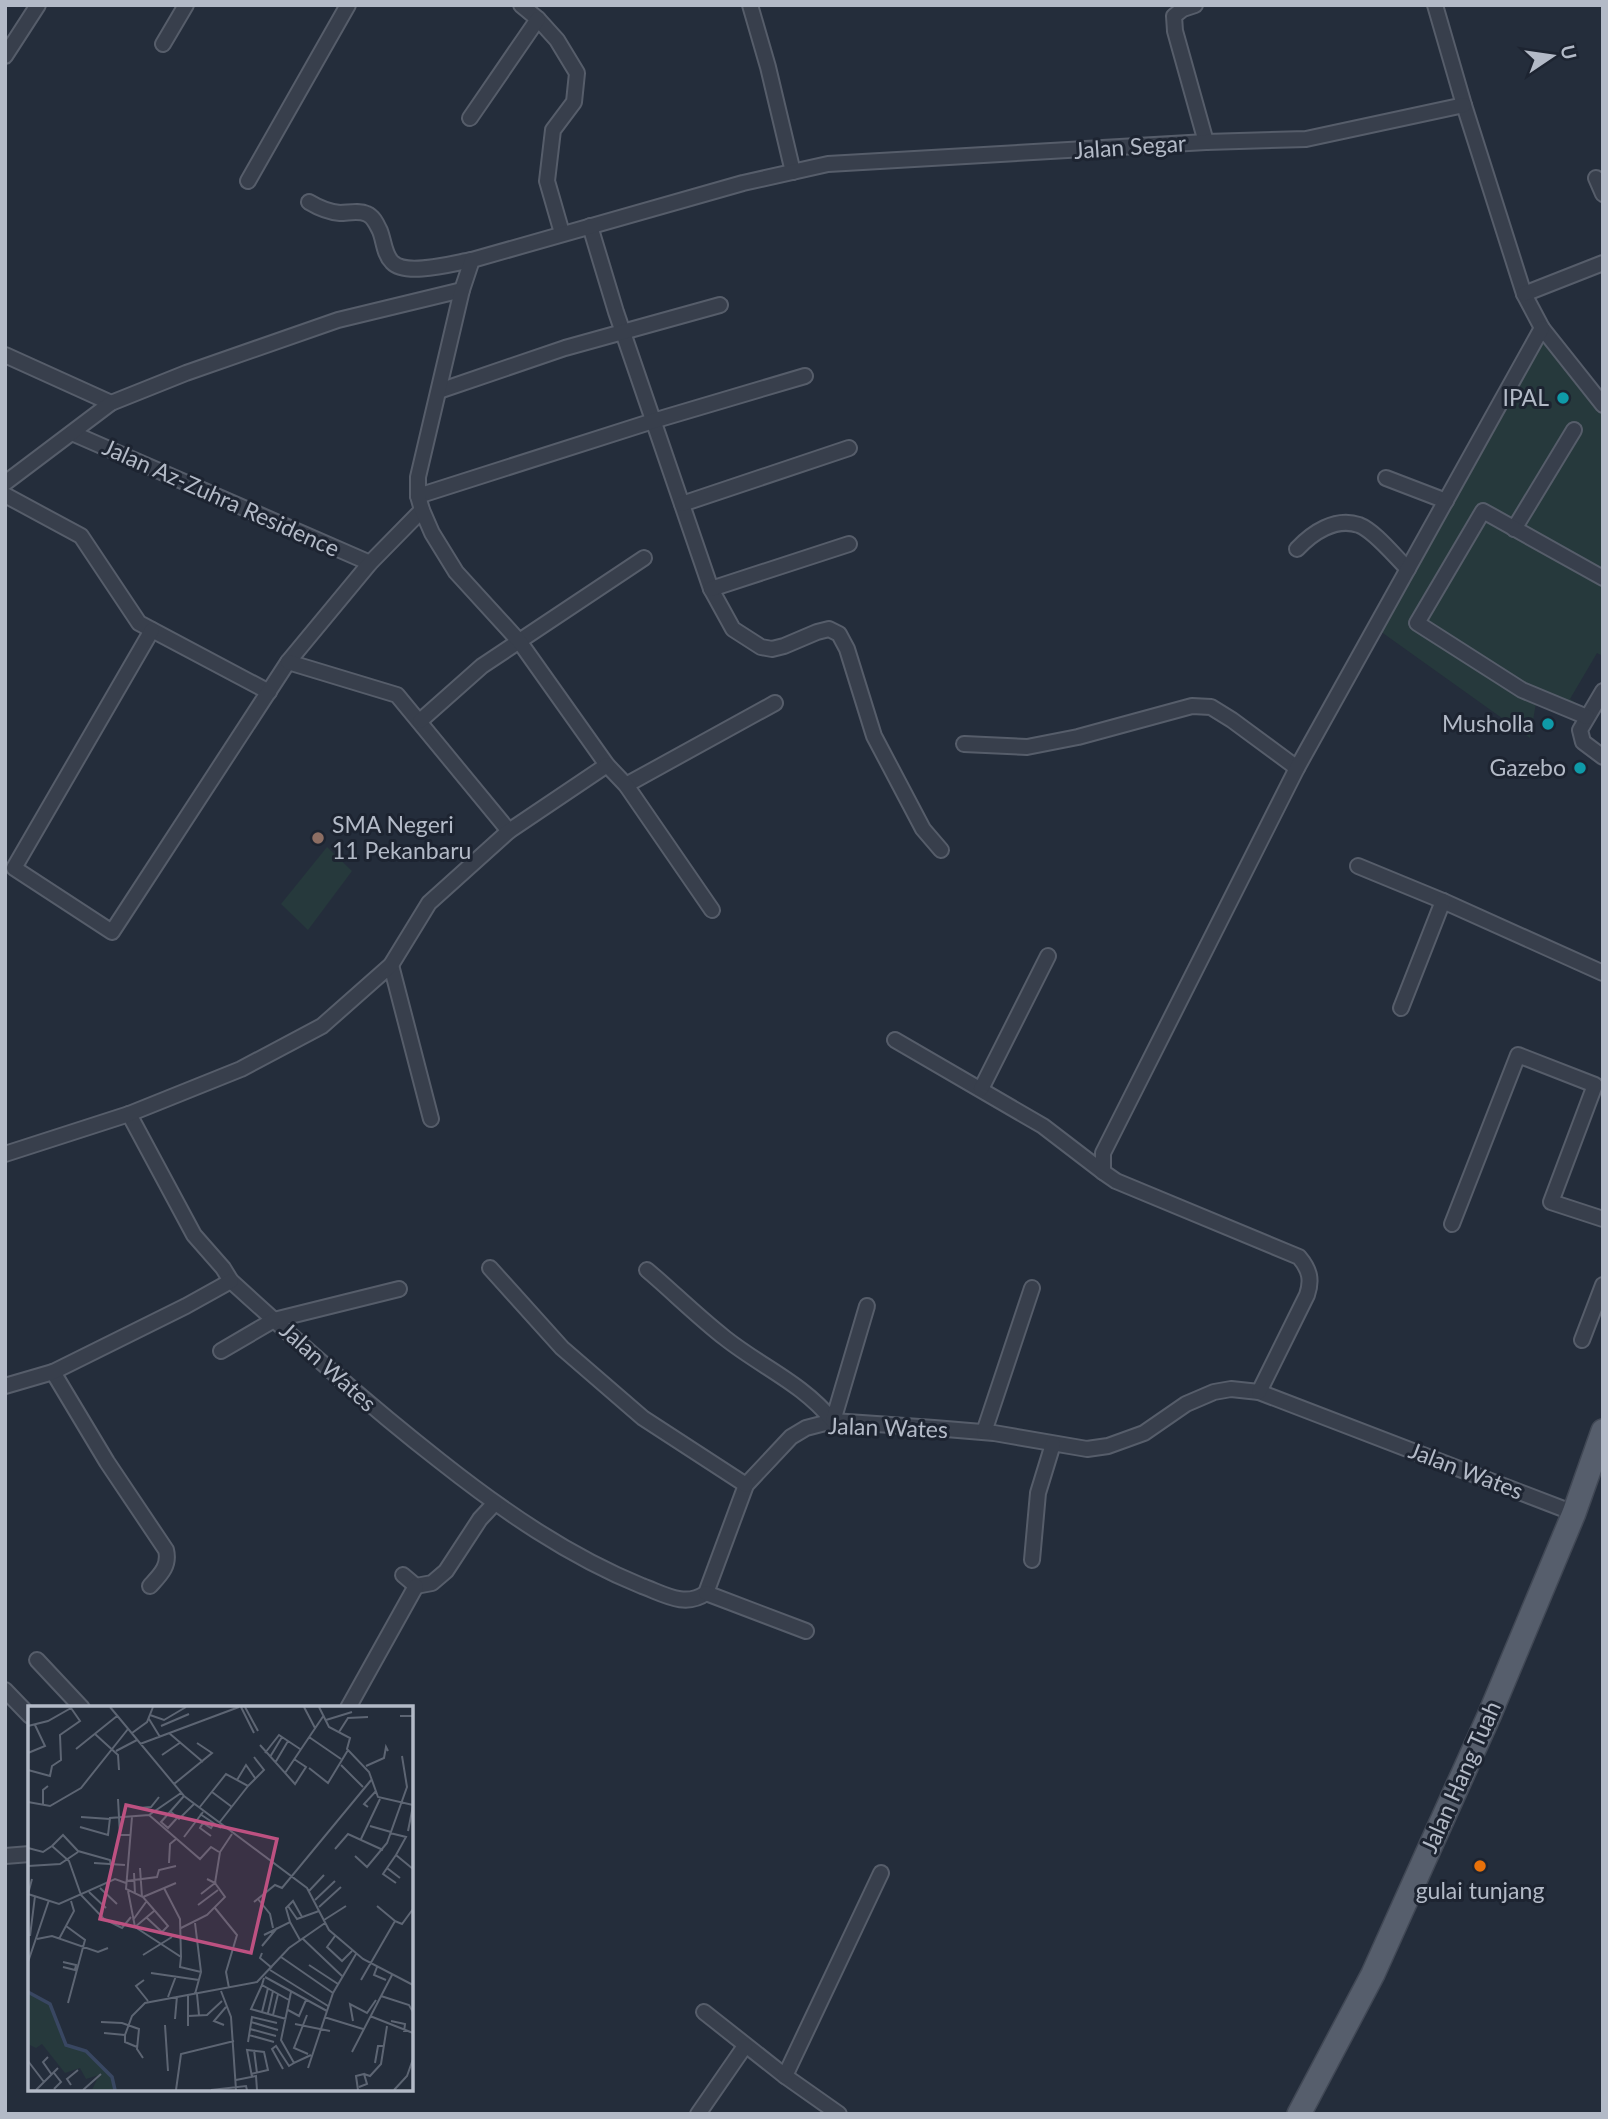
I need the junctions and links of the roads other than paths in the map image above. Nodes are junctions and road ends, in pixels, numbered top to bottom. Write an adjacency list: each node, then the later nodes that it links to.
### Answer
1 (38, 5): 10 (street)
2 (186, 5): 9 (street)
3 (348, 5): 16 (street)
4 (521, 5): 8 (street)
5 (750, 5): 14 (street)
6 (1195, 5): 13 (street)
7 (1435, 5): 11 (street)
8 (538, 19): 12 (street); 20 (street)
9 (163, 44)
10 (5, 57)
11 (1463, 101): 13 (street, Jalan Segar); 24 (street)
12 (470, 118)
13 (1206, 142): 14 (street, Jalan Segar)
14 (793, 172): 19 (street, Jalan Segar)
15 (1596, 178): 17 (street)
16 (248, 181)
17 (1603, 194)
18 (309, 202): 21 (street, Jalan Segar)
19 (590, 226): 20 (street, Jalan Segar); 27 (street)
20 (562, 233): 21 (street, Jalan Segar)
21 (472, 260): 23 (street)
22 (1603, 263): 24 (street)
23 (462, 290): 30 (street); 31 (street)
24 (1524, 294): 26 (street)
25 (720, 305): 27 (street)
26 (1542, 328): 32 (street); 40 (street)
27 (623, 331): 30 (street); 33 (street)
28 (5, 355): 31 (street)
29 (805, 376): 33 (street)
30 (439, 391): 41 (street)
31 (111, 403): 35 (street)
32 (1603, 405)
33 (653, 421): 41 (street); 42 (street)
34 (1574, 430): 43 (street)
35 (72, 433): 38 (street); 47 (street, Jalan Az-Zuhra Residence)
36 (849, 448): 42 (street)
37 (1386, 478): 40 (street)
38 (5, 483)
39 (5, 495): 51 (street)
40 (1446, 501): 48 (street)
41 (420, 503): 47 (street); 52 (street)
42 (682, 504): 50 (street)
43 (1514, 529): 49 (street); 57 (street)
44 (849, 544): 50 (street)
45 (1297, 549): 48 (street)
46 (644, 558): 52 (street)
47 (370, 563): 53 (street)
48 (1408, 569): 62 (street)
49 (1603, 579)
50 (711, 589): 65 (street)
51 (152, 630): 55 (street); 55 (street)
52 (519, 640): 58 (street); 61 (street)
53 (288, 662): 55 (street); 58 (street)
54 (1603, 691): 57 (street)
55 (269, 692)
56 (775, 704): 63 (street)
57 (1587, 717): 60 (street)
58 (420, 721): 64 (street)
59 (964, 744): 62 (street)
60 (1603, 757)
61 (607, 765): 63 (street); 64 (street)
62 (1297, 768): 78 (street)
63 (626, 785): 68 (street)
64 (509, 831): 70 (street)
65 (941, 850)
66 (1358, 866): 67 (street)
67 (1443, 901): 71 (street); 72 (street)
68 (712, 910)
69 (1048, 956): 74 (street)
70 (391, 965): 75 (street); 76 (street)
71 (1603, 973)
72 (1401, 1008)
73 (895, 1040): 74 (street)
74 (981, 1089): 78 (street)
75 (130, 1114): 77 (street); 83 (street, Jalan Wates)
76 (431, 1119)
77 (5, 1154)
78 (1103, 1172): 93 (street)
79 (1603, 1219): 80 (street)
80 (1452, 1224)
81 (490, 1268): 98 (street)
82 (647, 1270): 94 (street)
83 (231, 1281): 88 (street, Jalan Wates); 91 (street)
84 (1603, 1285): 89 (street)
85 (1032, 1288): 96 (street)
86 (399, 1289): 88 (street)
87 (867, 1306): 94 (street)
88 (274, 1320): 90 (street); 99 (street, Jalan Wates)
89 (1582, 1339)
90 (221, 1351)
91 (53, 1372): 92 (street); 103 (street)
92 (5, 1386)
93 (1259, 1392): 97 (street, Jalan Wates); 100 (street, Jalan Wates)
94 (834, 1421): 96 (street, Jalan Wates); 98 (street, Jalan Wates)
95 (1603, 1431): 100 (main road, Jalan Hang Tuah)
96 (984, 1432): 97 (street, Jalan Wates)
97 (1052, 1444): 101 (street)
98 (746, 1485): 105 (street, Jalan Wates)
99 (494, 1504): 104 (street); 105 (street, Jalan Wates)
100 (1574, 1513): 120 (main road, Jalan Hang Tuah)
101 (1031, 1559)
102 (403, 1576): 104 (street)
103 (150, 1586)
104 (416, 1587): 110 (street)
105 (706, 1593): 106 (street)
106 (806, 1632)
107 (37, 1661): 109 (street)
108 (5, 1690): 111 (street)
109 (80, 1706)
110 (349, 1706)
111 (28, 1714)
112 (28, 1854): 113 (street)
113 (5, 1856)
114 (880, 1873): 117 (street)
115 (704, 2012): 116 (street)
116 (745, 2046): 117 (street); 118 (street)
117 (785, 2076): 119 (street)
118 (698, 2114)
119 (839, 2114)
120 (1299, 2114)

